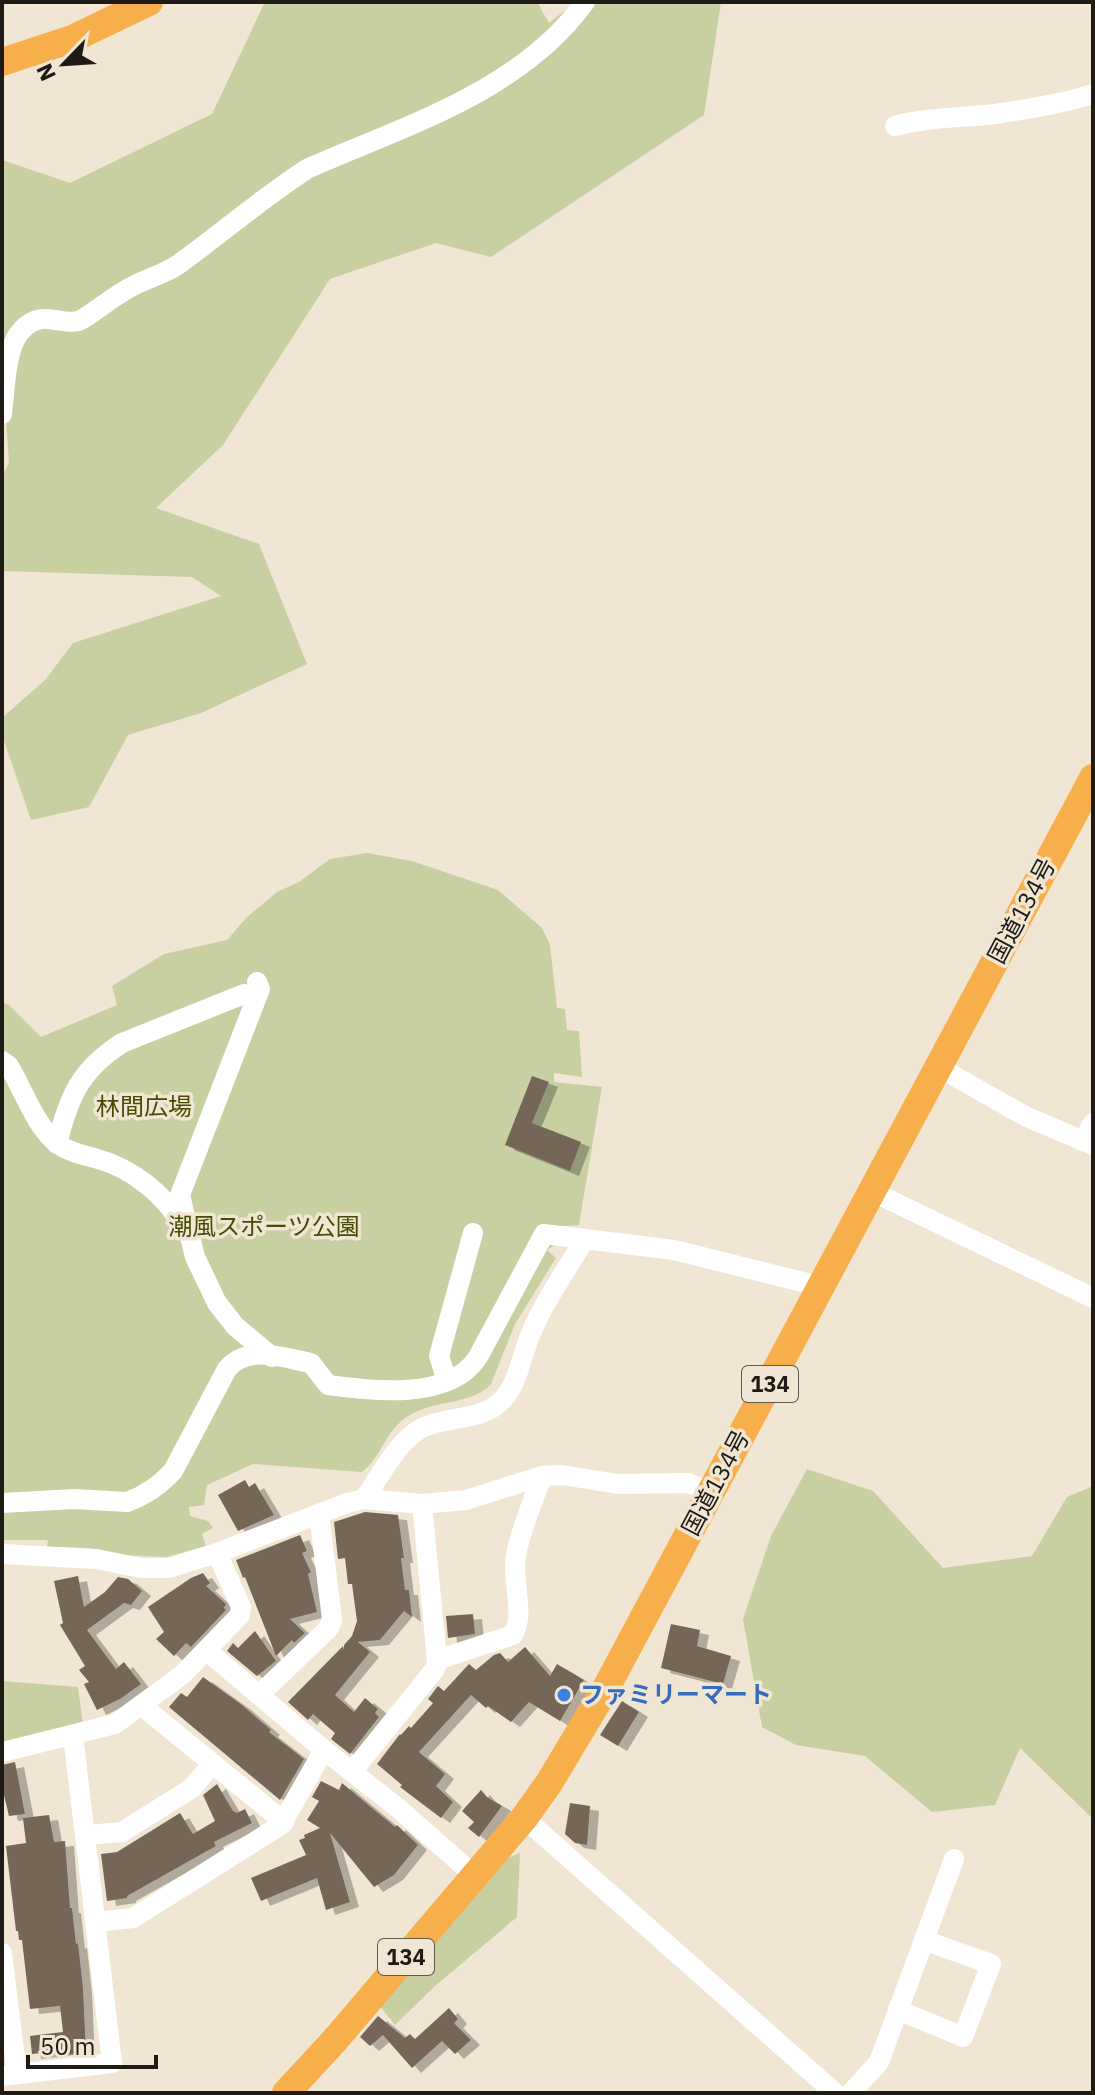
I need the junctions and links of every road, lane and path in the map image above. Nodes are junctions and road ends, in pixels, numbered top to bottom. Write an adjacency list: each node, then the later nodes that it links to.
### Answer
1 (149, 2): 3 (highway)
2 (585, 2): 6 (street)
3 (2, 62)
4 (1093, 94): 5 (street)
5 (895, 126)
6 (2, 414)
7 (1093, 778): 9 (highway, 国道134号 / 134)
8 (2, 1061): 11 (street)
9 (938, 1067): 10 (street); 12 (highway, 国道134号 / 134)
10 (1090, 1136)
11 (57, 1144): 14 (street); 14 (street)
12 (871, 1191): 16 (highway, 国道134号 / 134); 17 (street)
13 (473, 1233): 19 (street)
14 (190, 1240): 18 (street)
15 (584, 1240): 16 (street); 19 (street); 22 (street)
16 (818, 1288): 21 (highway, 国道134号 / 134)
17 (1093, 1298)
18 (272, 1357): 19 (street); 23 (street)
19 (447, 1381)
20 (542, 1476): 21 (street); 24 (street); 29 (street)
21 (711, 1493): 37 (highway, 国道134号 / 134)
22 (364, 1499): 24 (street); 25 (street)
23 (2, 1503)
24 (422, 1504): 29 (street)
25 (319, 1514): 26 (street); 30 (street)
26 (217, 1553): 27 (street); 28 (street)
27 (2, 1554)
28 (207, 1651): 30 (street); 31 (street)
29 (437, 1660): 36 (street)
30 (259, 1695): 33 (street)
31 (141, 1705): 32 (street); 35 (street)
32 (73, 1735): 34 (street); 39 (street)
33 (324, 1750): 36 (street); 38 (street)
34 (2, 1752)
35 (212, 1764): 38 (street); 39 (street)
36 (352, 1772): 41 (street)
37 (524, 1818): 41 (highway, 国道134号 / 134); 48 (street)
38 (284, 1822): 42 (street)
39 (87, 1835): 42 (street)
40 (954, 1859): 43 (street)
41 (475, 1876): 47 (highway, 国道134号 / 134)
42 (96, 1922): 46 (street)
43 (926, 1941): 45 (street); 45 (street)
44 (2, 1953): 46 (street)
45 (898, 2010): 49 (street)
46 (9, 2075)
47 (286, 2093)
48 (835, 2093)
49 (851, 2093)

